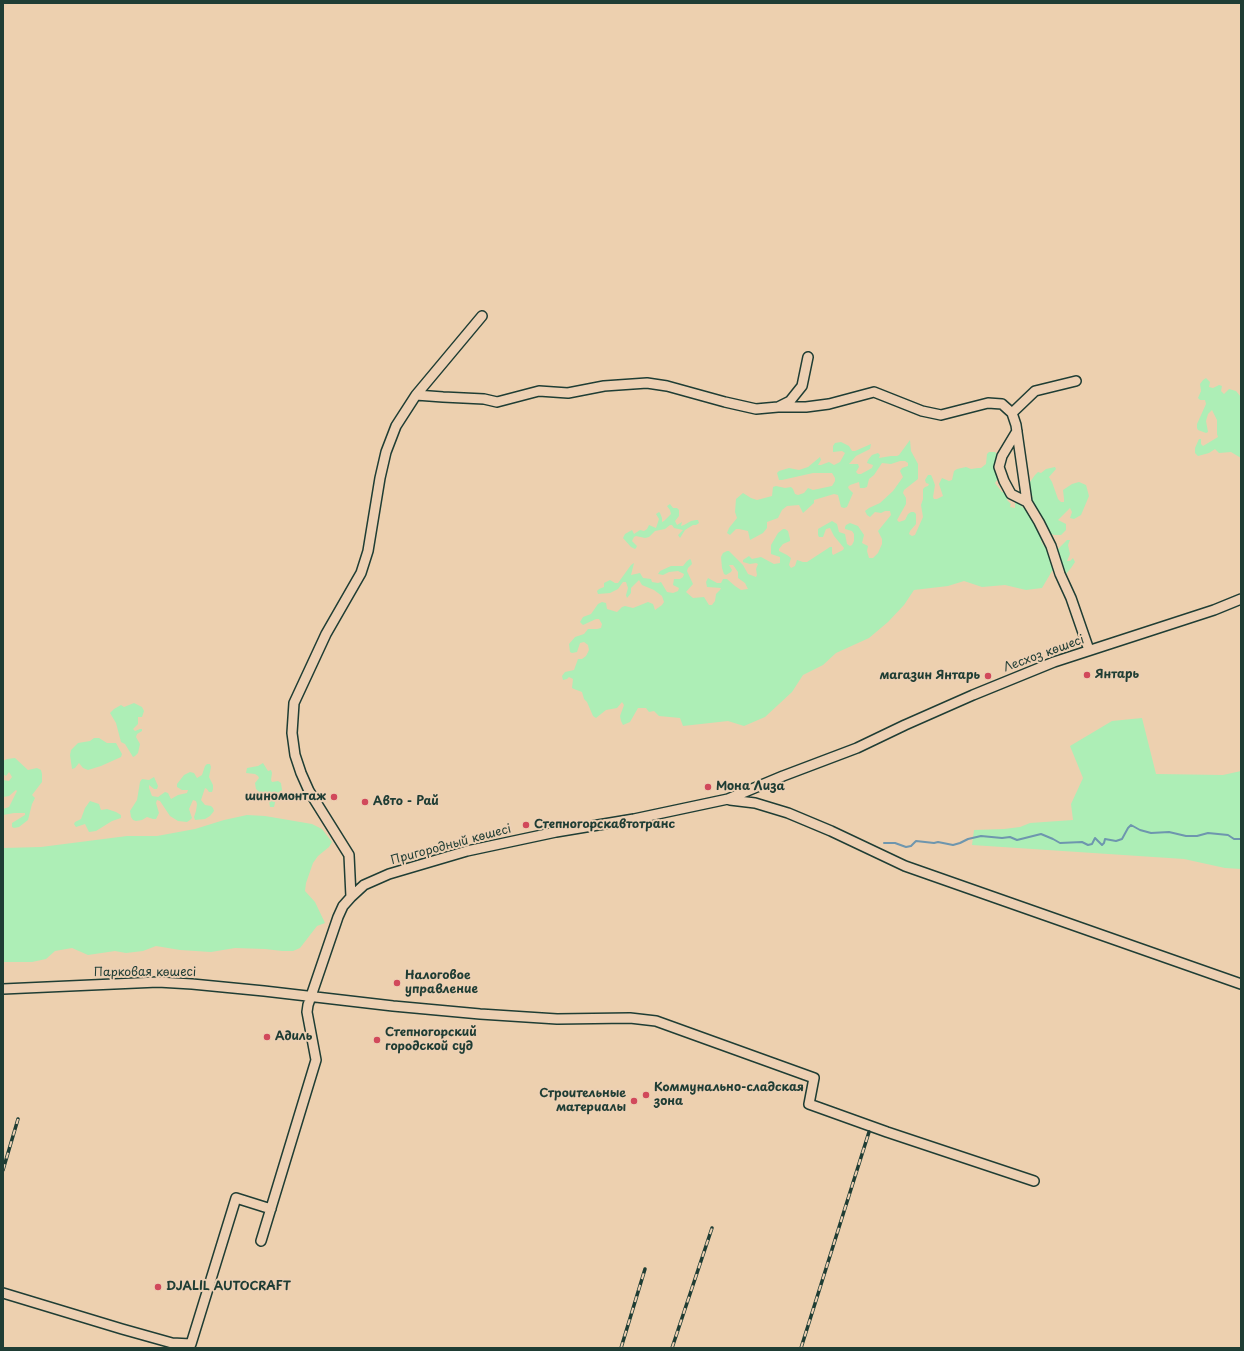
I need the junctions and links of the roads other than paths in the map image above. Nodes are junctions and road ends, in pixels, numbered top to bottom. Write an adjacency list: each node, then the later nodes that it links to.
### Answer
1 (482, 316): 4 (street)
2 (808, 357): 5 (street)
3 (1076, 381): 6 (street)
4 (416, 395): 5 (street); 12 (street)
5 (778, 407): 6 (street)
6 (1012, 413): 7 (street)
7 (1017, 431): 8 (street); 8 (street)
8 (1027, 502): 10 (street)
9 (1241, 599): 10 (street, Лесхоз көшесі)
10 (1089, 650): 11 (street, Лесхоз көшесі)
11 (728, 799): 12 (street, Пригородный көшесі); 13 (street)
12 (351, 896): 15 (street, Пригородный көшесі)
13 (1241, 984)
14 (3, 989): 15 (street, Парковая көшесі)
15 (311, 996): 16 (street, Парковая көшесі); 17 (street, Пригородный көшесі)
16 (1034, 1182)
17 (271, 1209): 18 (street, Пригородный көшесі); 19 (street)
18 (261, 1241)
19 (3, 1293)

